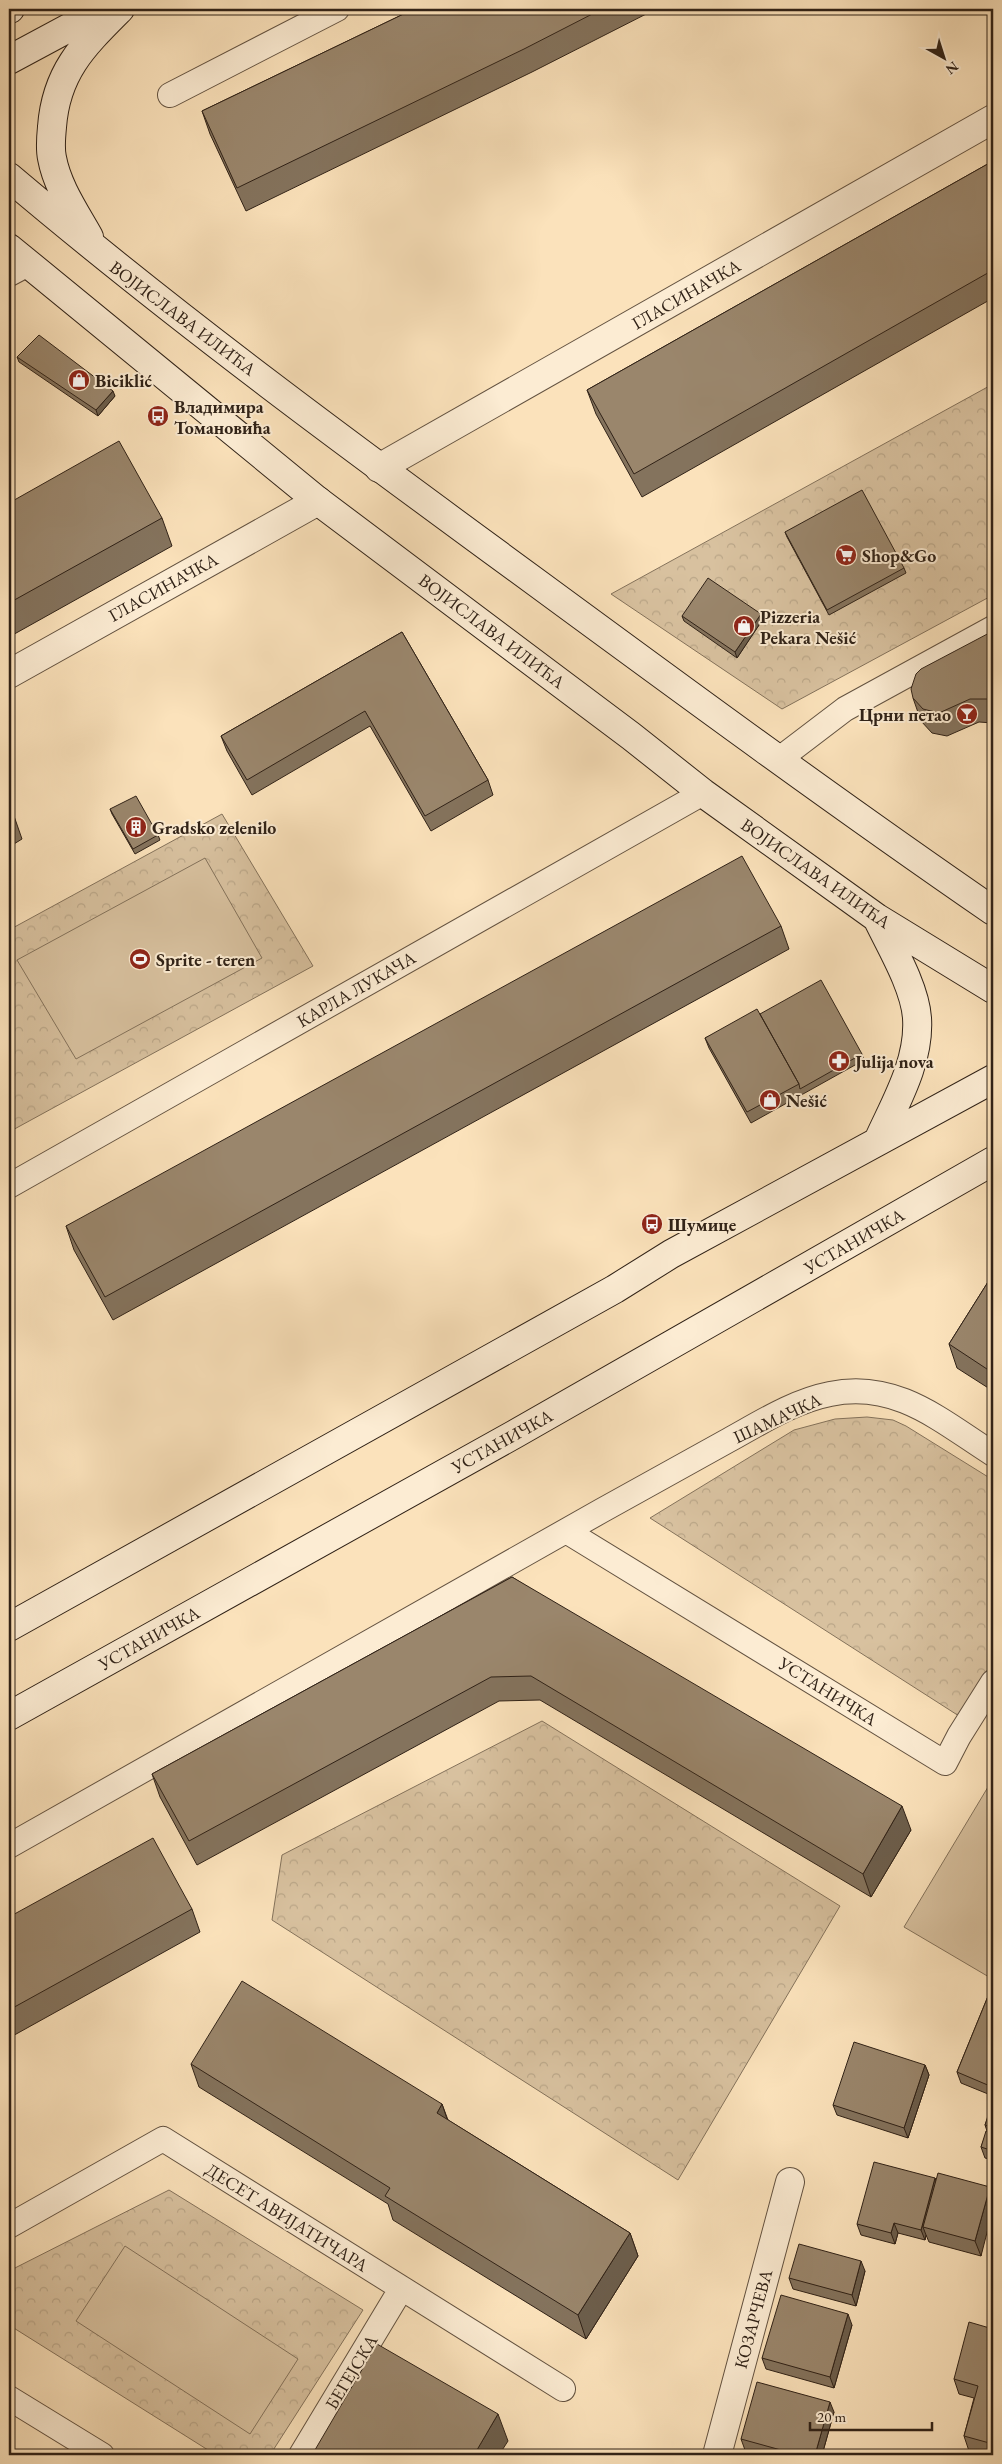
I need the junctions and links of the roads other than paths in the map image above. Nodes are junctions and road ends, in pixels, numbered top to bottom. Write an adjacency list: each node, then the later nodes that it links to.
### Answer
1 (104, 9): 4 (main road)
2 (120, 9): 8 (main road)
3 (337, 9): 5 (lane)
4 (9, 60)
5 (170, 95)
6 (993, 119): 10 (main road, ГЛАСИНАЧКА)
7 (9, 177): 8 (main road, ВОЈИСЛАВА ИЛИЋА)
8 (97, 252): 10 (main road, ВОЈИСЛАВА ИЛИЋА)
9 (14, 261): 11 (main road, ВОЈИСЛАВА ИЛИЋА)
10 (379, 468): 14 (main road, ВОЈИСЛАВА ИЛИЋА)
11 (318, 501): 13 (main road, ГЛАСИНАЧКА); 15 (main road, ВОЈИСЛАВА ИЛИЋА)
12 (993, 628): 14 (lane)
13 (9, 674)
14 (778, 760): 16 (main road, ВОЈИСЛАВА ИЛИЋА)
15 (703, 793): 17 (main road, ВОЈИСЛАВА ИЛИЋА); 22 (lane, КАРЛА ЛУКАЧА)
16 (993, 911)
17 (877, 918): 18 (main road, ВОЈИСЛАВА ИЛИЋА); 20 (main road)
18 (993, 989)
19 (993, 1079): 20 (main road)
20 (878, 1141): 25 (main road)
21 (993, 1161): 27 (main road, УСТАНИЧКА)
22 (9, 1186)
23 (993, 1454): 24 (lane, ШАМАЧКА)
24 (566, 1531): 26 (lane, УСТАНИЧКА); 28 (lane)
25 (9, 1627)
26 (993, 1682)
27 (9, 1716)
28 (9, 1846)
29 (790, 2182): 36 (main road, КОЗАРЧЕВА)
30 (9, 2226): 31 (lane, ДЕСЕТ АВИЈАТИЧАРА)
31 (400, 2289): 32 (lane, ДЕСЕТ АВИЈАТИЧАРА); 35 (lane, БЕГЕЈСКА)
32 (563, 2389)
33 (9, 2398): 34 (lane)
34 (102, 2455)
35 (301, 2455)
36 (717, 2455)

